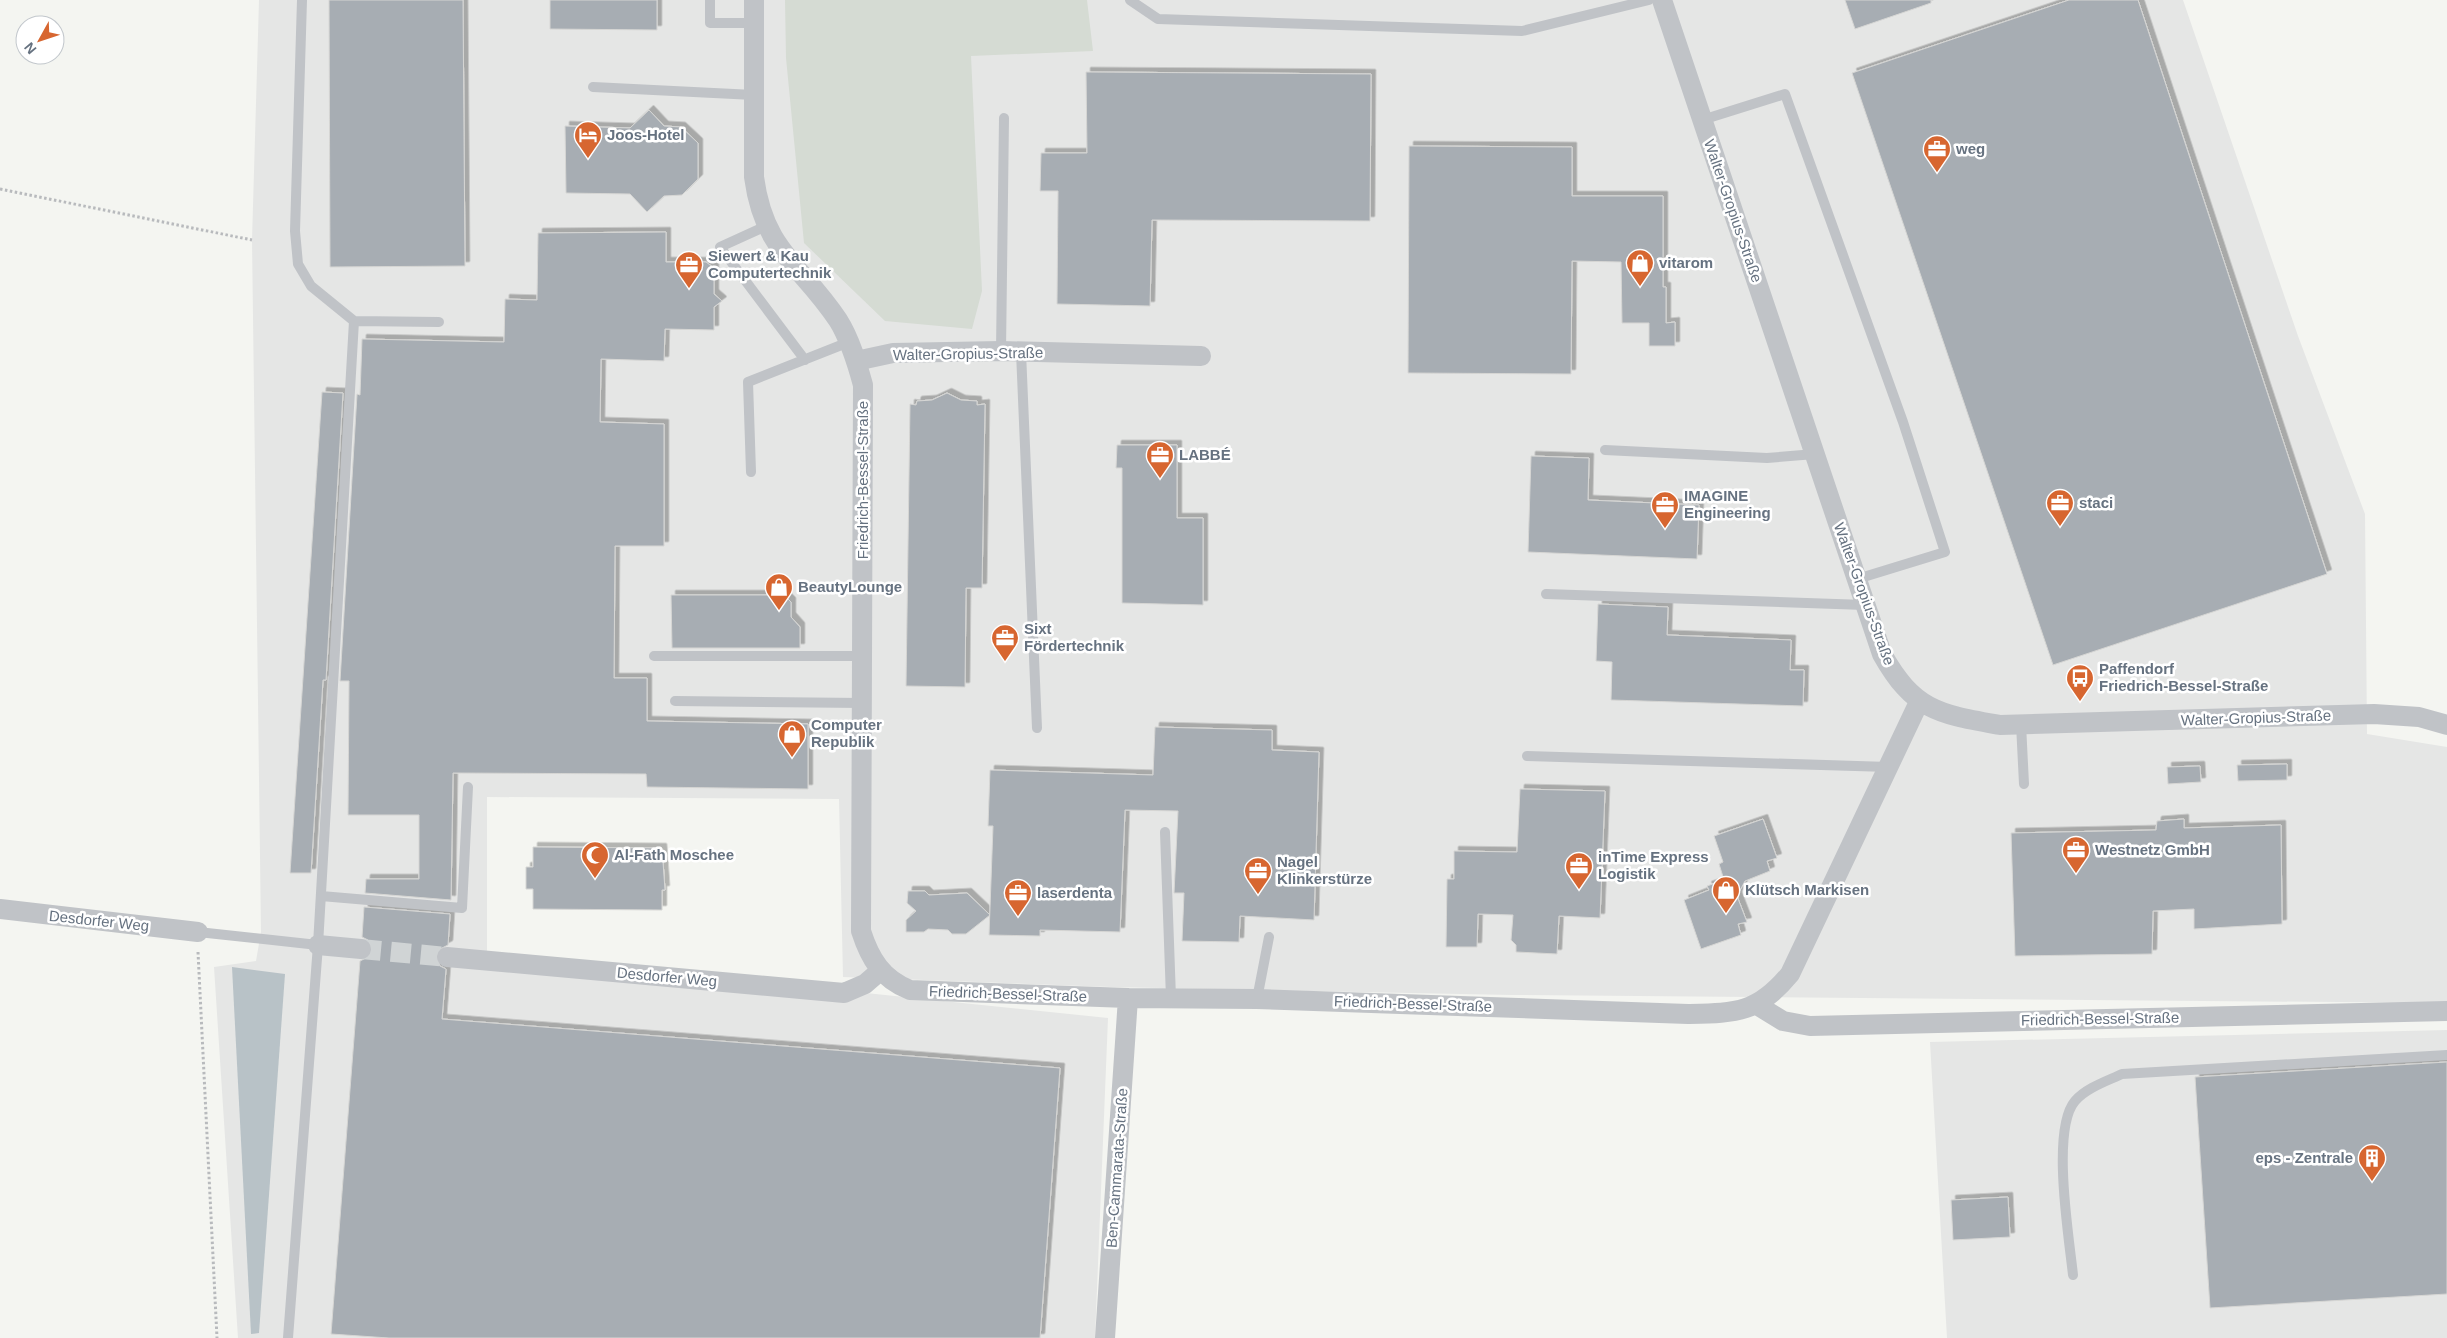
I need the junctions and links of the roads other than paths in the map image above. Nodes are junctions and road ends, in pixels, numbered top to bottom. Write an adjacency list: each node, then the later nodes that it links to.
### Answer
1 (302, 0): 13 (lane)
2 (710, 0): 7 (lane)
3 (754, 0): 7 (street)
4 (1130, 0): 5 (lane)
5 (1649, 0)
6 (1662, 0): 11 (street, Walter-Gropius-Straße)
7 (754, 23): 9 (street)
8 (593, 87): 9 (lane)
9 (754, 95): 12 (street)
10 (1004, 118): 16 (lane)
11 (1702, 120): 22 (street, Walter-Gropius-Straße); 24 (lane)
12 (766, 226): 15 (street); 19 (lane)
13 (354, 322): 14 (lane); 40 (lane)
14 (440, 322)
15 (848, 342): 19 (lane); 20 (street)
16 (1001, 352): 17 (street, Walter-Gropius-Straße); 20 (street, Walter-Gropius-Straße)
17 (1021, 352): 18 (street, Walter-Gropius-Straße); 34 (lane)
18 (1201, 356)
19 (805, 360): 23 (lane)
20 (856, 361): 28 (street, Friedrich-Bessel-Straße)
21 (1605, 450): 22 (lane)
22 (1815, 454): 24 (street, Walter-Gropius-Straße)
23 (751, 472)
24 (1857, 579): 26 (street, Walter-Gropius-Straße)
25 (1546, 594): 26 (lane)
26 (1865, 605): 30 (street, Walter-Gropius-Straße)
27 (654, 656): 28 (lane)
28 (863, 656): 31 (street, Friedrich-Bessel-Straße)
29 (676, 701): 31 (lane)
30 (1919, 702): 32 (street, Walter-Gropius-Straße); 36 (street, Friedrich-Bessel-Straße)
31 (863, 704): 47 (street, Friedrich-Bessel-Straße)
32 (2021, 724): 33 (street, Walter-Gropius-Straße); 37 (lane)
33 (2447, 725)
34 (1036, 728)
35 (1527, 756): 36 (lane)
36 (1889, 767): 51 (street, Friedrich-Bessel-Straße)
37 (2024, 784)
38 (468, 787): 40 (lane)
39 (1165, 832): 49 (lane)
40 (321, 896): 44 (lane)
41 (0, 910): 42 (street, Desdorfer Weg)
42 (198, 932): 44 (lane)
43 (1269, 937): 50 (lane)
44 (318, 945): 45 (street); 55 (lane)
45 (361, 949)
46 (447, 957): 47 (street, Desdorfer Weg)
47 (880, 971): 48 (street, Friedrich-Bessel-Straße)
48 (1128, 998): 49 (street, Friedrich-Bessel-Straße); 56 (street, Ben-Cammarata-Straße)
49 (1171, 998): 50 (street, Friedrich-Bessel-Straße)
50 (1257, 999): 51 (street, Friedrich-Bessel-Straße)
51 (1757, 1005): 52 (street, Friedrich-Bessel-Straße)
52 (2447, 1011)
53 (2447, 1055): 54 (lane)
54 (2073, 1275)
55 (288, 1338)
56 (1105, 1338)

